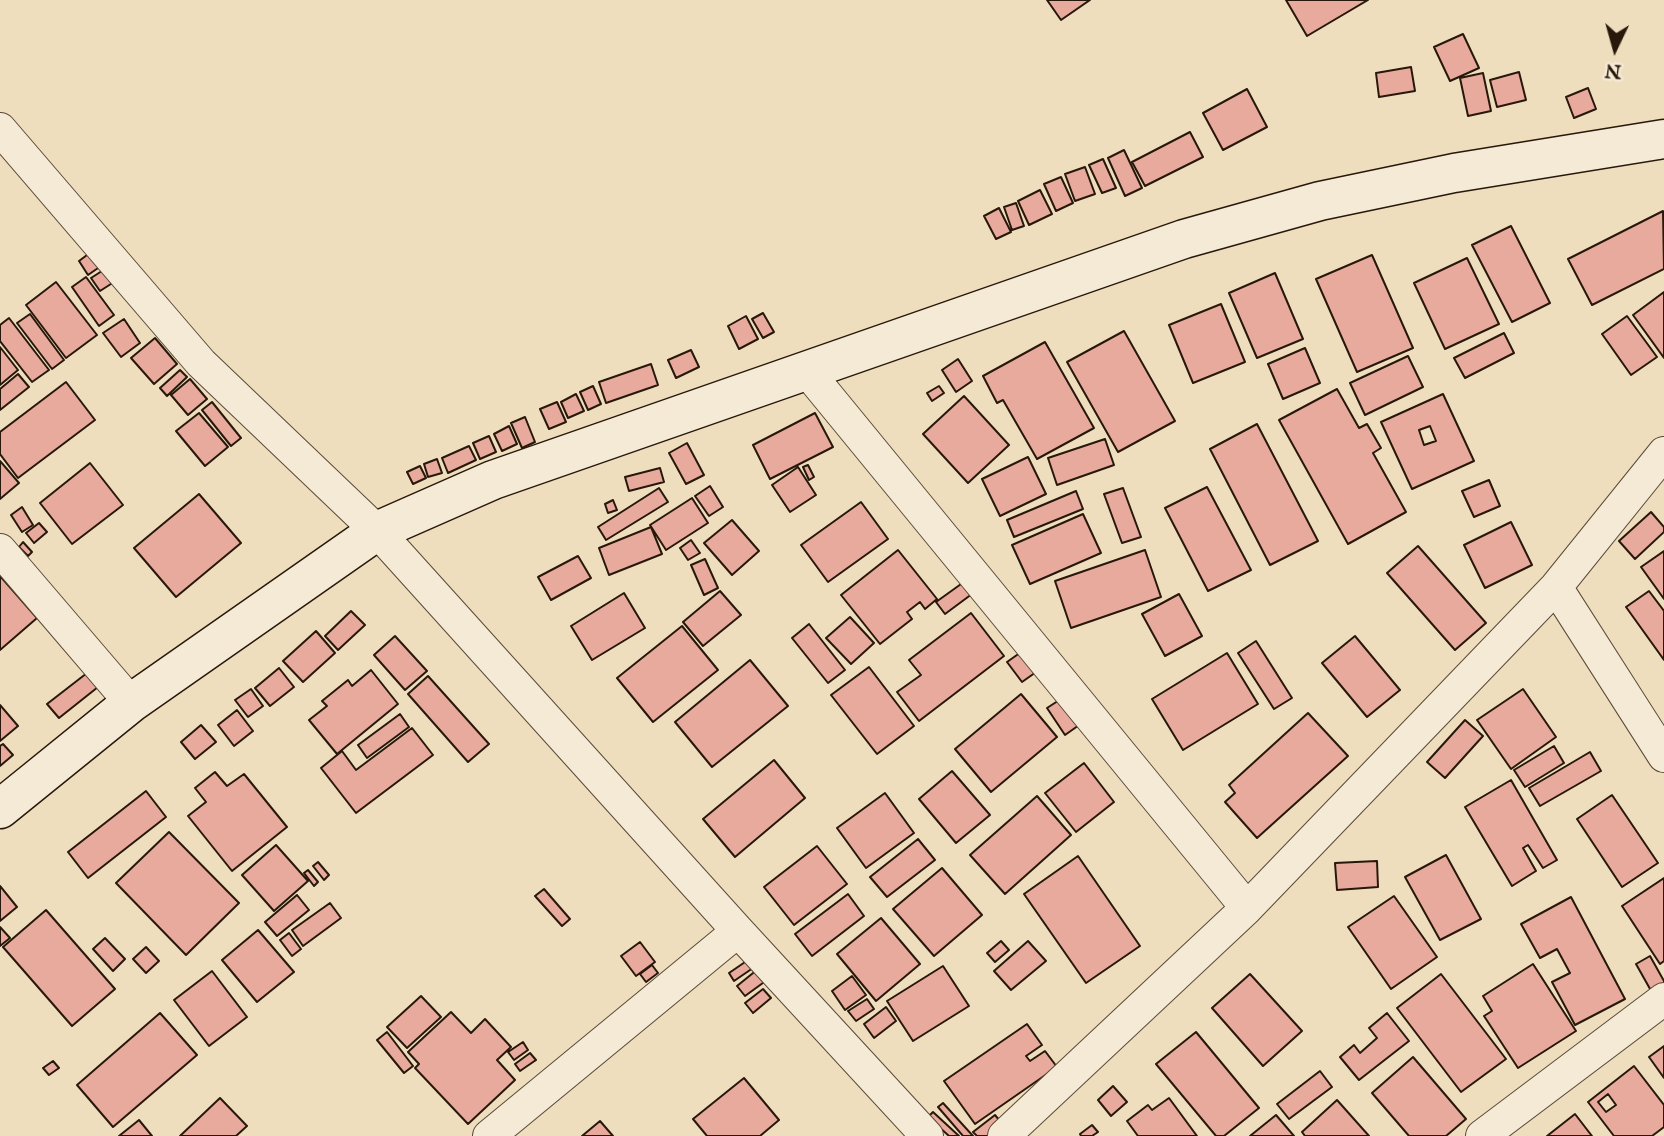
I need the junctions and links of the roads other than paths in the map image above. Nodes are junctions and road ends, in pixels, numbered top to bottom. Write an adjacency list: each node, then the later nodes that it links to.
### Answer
1 (0, 129): 5 (street)
2 (1664, 139): 3 (main road)
3 (807, 371): 5 (main road); 11 (street)
4 (1664, 453): 7 (street)
5 (377, 531): 8 (main road); 12 (street)
6 (0, 550): 8 (street)
7 (1556, 587): 9 (street); 11 (street)
8 (131, 703): 10 (main road)
9 (1664, 756)
10 (0, 809)
11 (1247, 908): 16 (street)
12 (737, 932): 14 (street); 15 (street)
13 (1664, 999): 17 (street)
14 (489, 1136)
15 (927, 1136)
16 (1004, 1136)
17 (1482, 1136)

